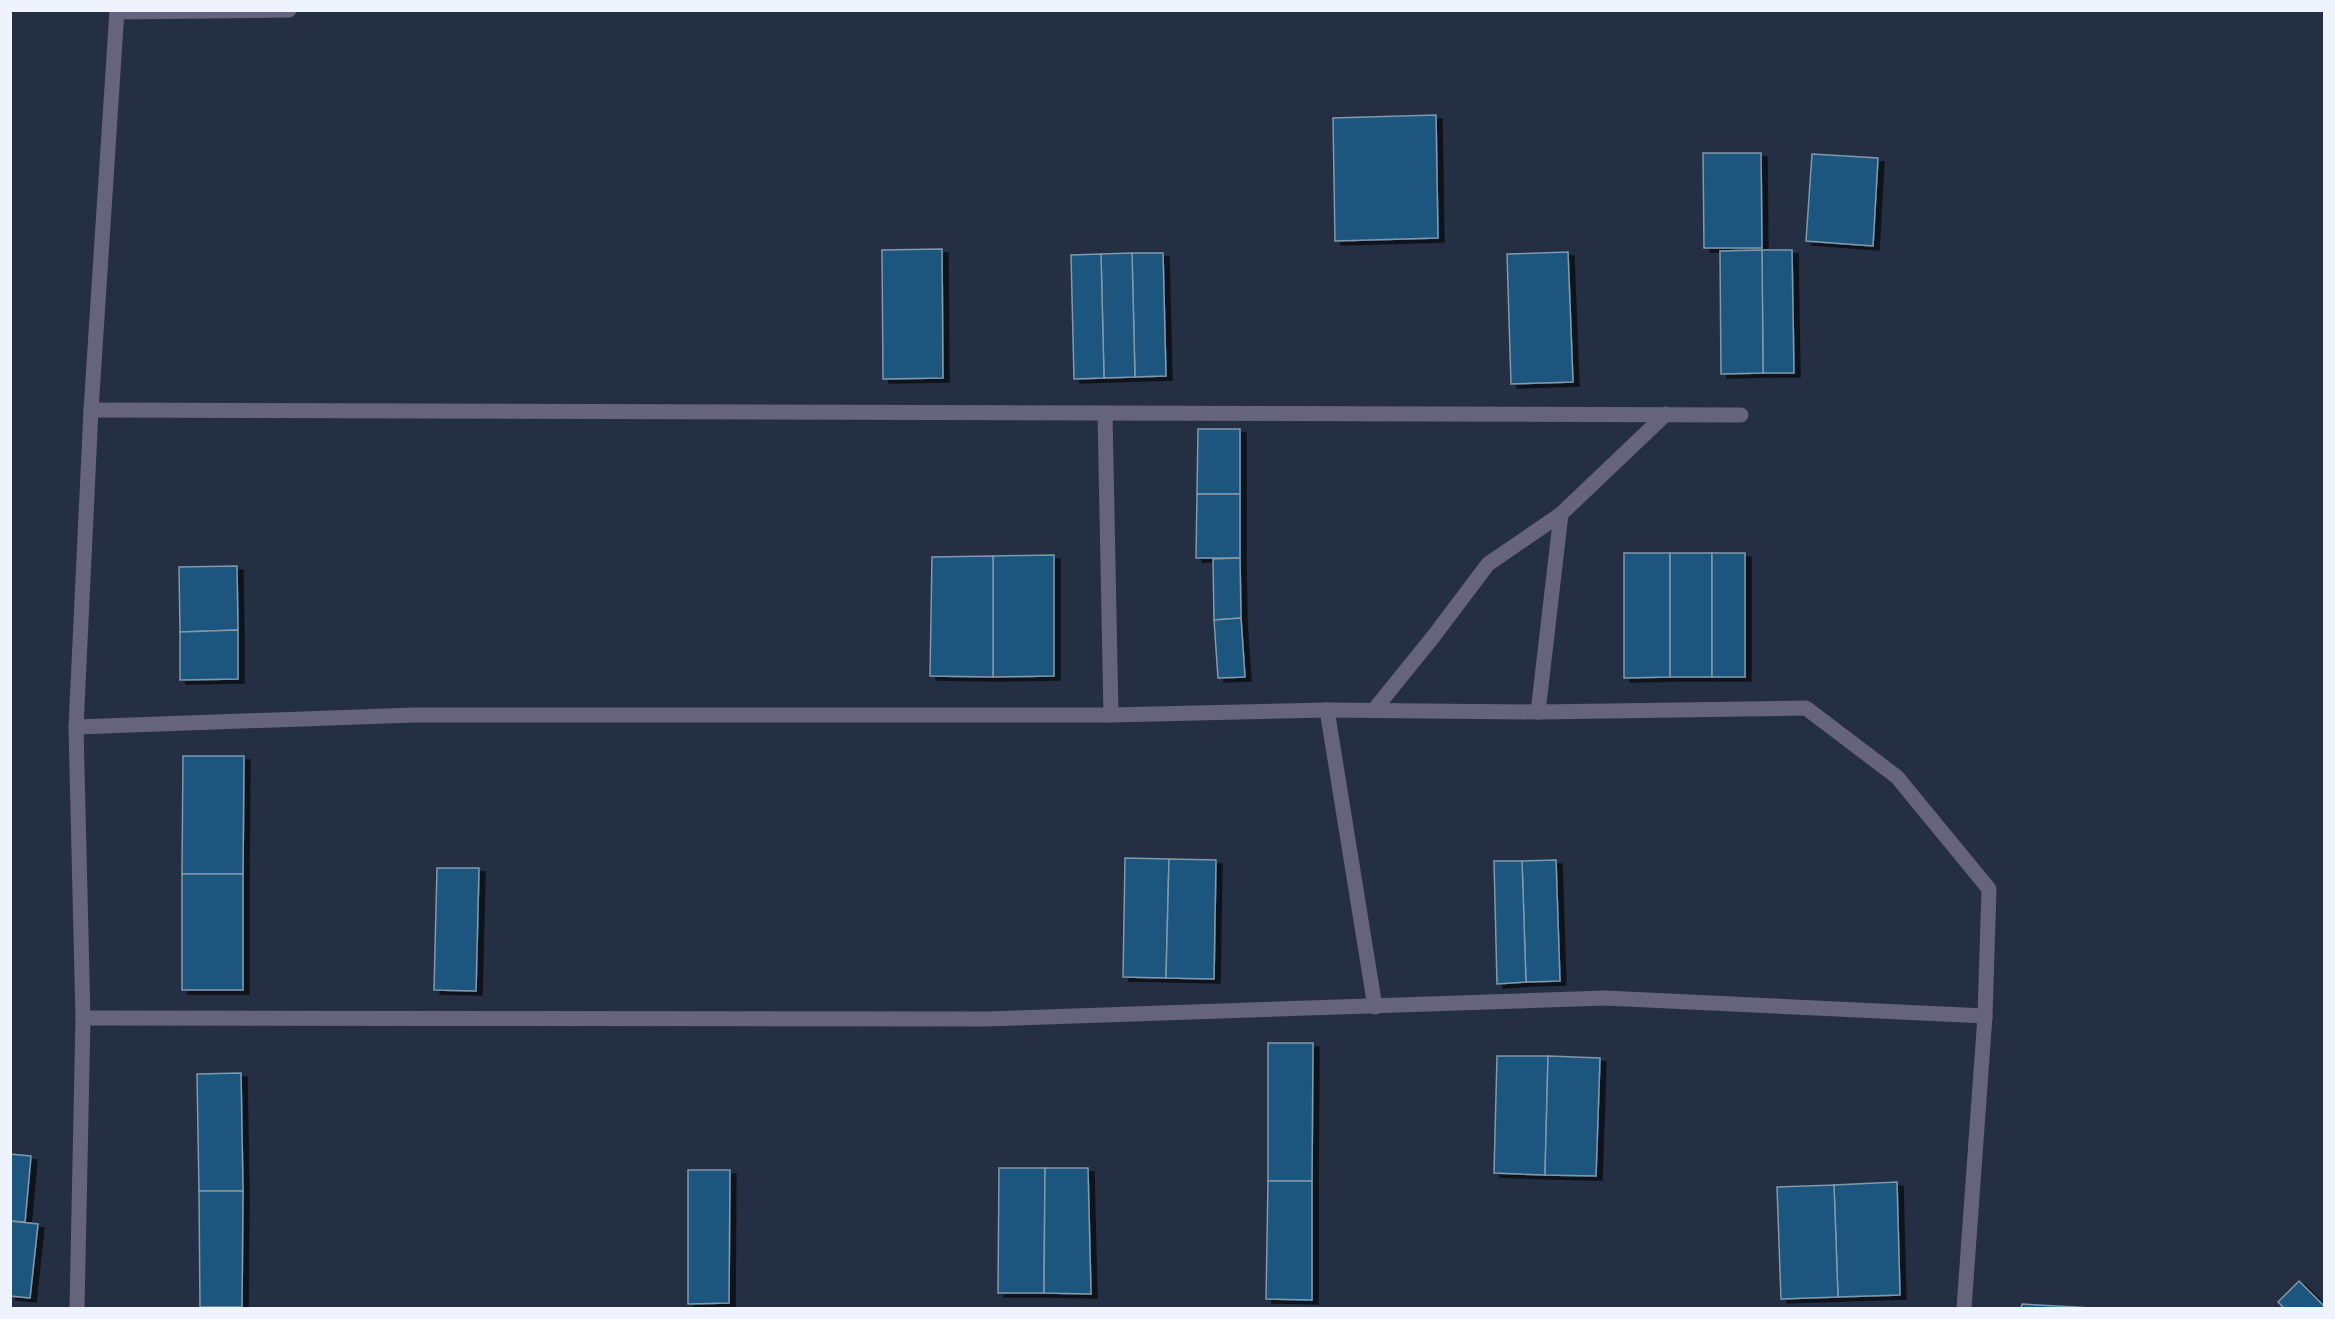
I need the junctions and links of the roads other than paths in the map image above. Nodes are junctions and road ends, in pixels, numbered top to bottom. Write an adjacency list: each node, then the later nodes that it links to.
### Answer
1 (289, 10): 2 (street)
2 (117, 11): 3 (street)
3 (91, 410): 4 (street); 12 (street)
4 (1105, 413): 5 (street); 11 (street)
5 (1665, 414): 6 (street); 7 (street)
6 (1741, 415)
7 (1561, 514): 9 (street); 10 (street)
8 (1327, 710): 9 (street); 11 (street); 13 (street)
9 (1374, 710): 10 (street)
10 (1538, 712): 14 (street)
11 (1111, 715): 12 (street)
12 (76, 727): 15 (street)
13 (1375, 1007): 14 (street); 15 (street)
14 (1985, 1016): 17 (street)
15 (83, 1018): 16 (street)
16 (76, 1308)
17 (1964, 1308)

